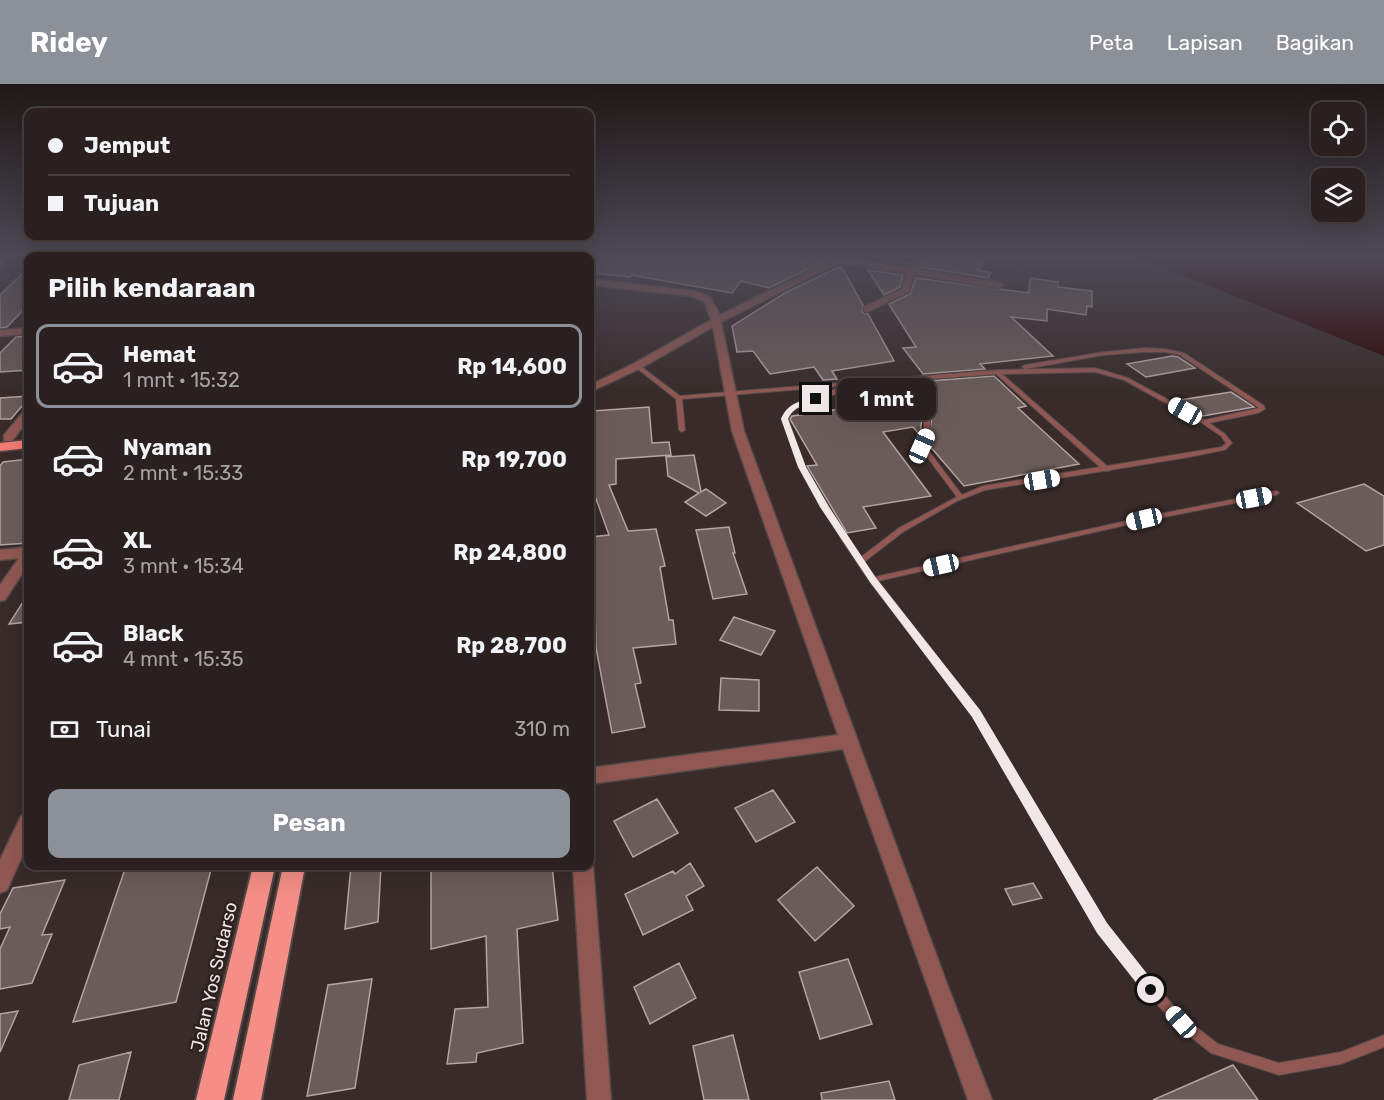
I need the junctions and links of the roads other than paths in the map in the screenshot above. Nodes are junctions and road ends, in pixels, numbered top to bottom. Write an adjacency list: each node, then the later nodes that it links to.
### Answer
1 (710, 302): 5 (street)
2 (754, 302): 5 (street)
3 (881, 302): 4 (street)
4 (867, 309)
5 (716, 321): 9 (street); 14 (street)
6 (24, 331): 7 (street)
7 (5, 332): 8 (street)
8 (0, 343)
9 (637, 366): 13 (street); 15 (lane)
10 (997, 372): 11 (lane); 17 (lane); 17 (lane); 22 (lane)
11 (897, 381): 12 (lane); 24 (lane)
12 (847, 385): 14 (lane); 28 (lane)
13 (594, 387)
14 (732, 394): 15 (lane); 31 (street)
15 (679, 398): 18 (lane)
16 (24, 418): 20 (street)
17 (1204, 422): 22 (lane)
18 (682, 430)
19 (24, 437): 20 (main road)
20 (3, 444): 21 (main road)
21 (24, 444)
22 (1107, 470): 24 (lane)
23 (1276, 494): 29 (lane)
24 (961, 498): 28 (lane)
25 (24, 554): 26 (street)
26 (0, 555)
27 (24, 560): 30 (street)
28 (860, 561): 29 (lane)
29 (873, 580): 39 (lane)
30 (0, 596)
31 (849, 741): 32 (street); 43 (street)
32 (594, 775)
33 (24, 829): 34 (street)
34 (15, 846): 38 (street)
35 (263, 870): 40 (highway, Jalan Yos Sudarso)
36 (293, 870): 41 (highway)
37 (583, 870): 42 (street)
38 (0, 883)
39 (1384, 1041)
40 (210, 1100)
41 (247, 1100)
42 (599, 1100)
43 (980, 1100)

